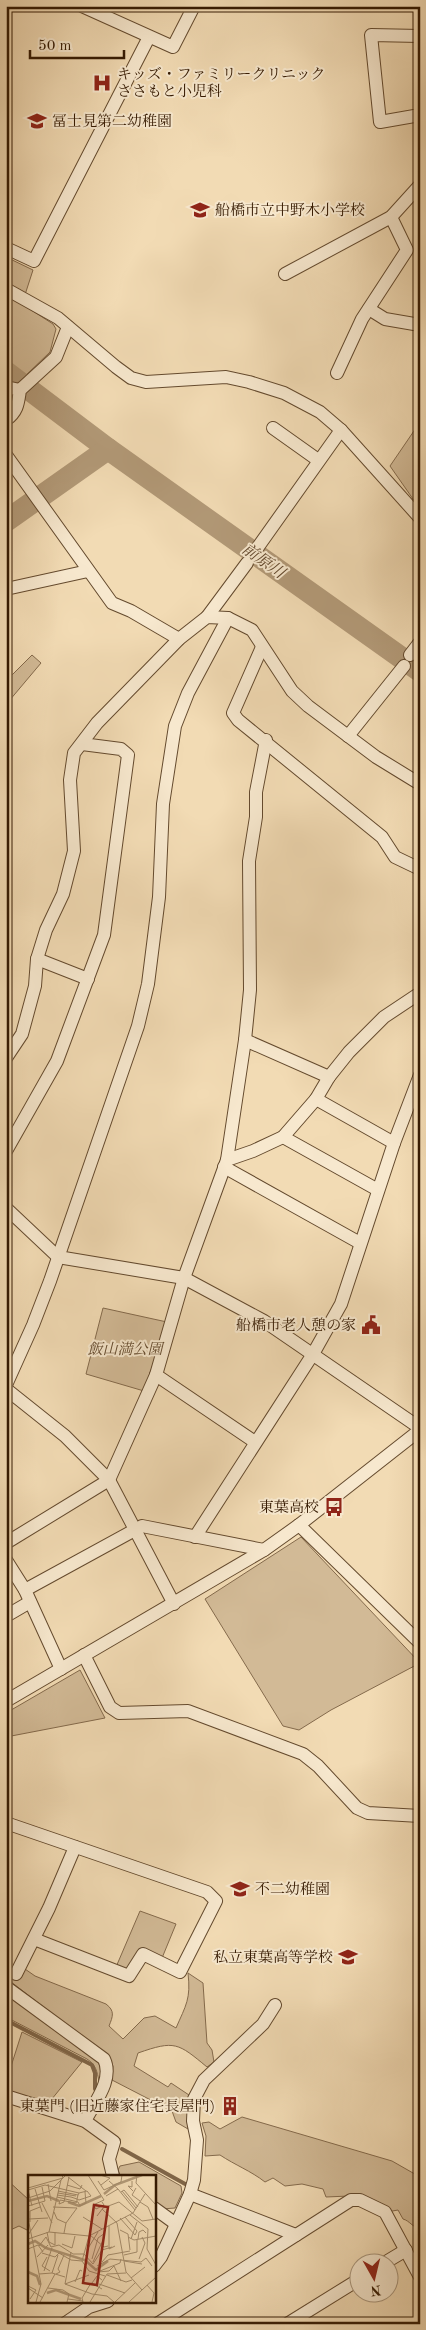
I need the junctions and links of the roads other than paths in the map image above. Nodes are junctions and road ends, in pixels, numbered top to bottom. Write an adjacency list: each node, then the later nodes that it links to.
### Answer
1 (82, 6): 4 (street)
2 (194, 6): 4 (street)
3 (420, 36): 5 (street)
4 (149, 37): 8 (street)
5 (420, 115)
6 (420, 185): 7 (street)
7 (391, 217): 9 (street); 11 (street)
8 (6, 248)
9 (285, 274)
10 (6, 288): 13 (street)
11 (369, 309): 12 (street); 14 (street)
12 (420, 325)
13 (68, 327): 16 (street); 19 (street)
14 (337, 373)
15 (6, 387): 16 (street)
16 (20, 390): 17 (street)
17 (6, 420)
18 (273, 428): 21 (street)
19 (341, 430): 21 (street); 22 (street)
20 (6, 455): 25 (street)
21 (318, 460): 23 (street)
22 (420, 518)
23 (258, 547)
24 (247, 563): 27 (street)
25 (88, 571): 26 (street); 29 (street)
26 (6, 589)
27 (206, 617): 28 (street); 29 (street)
28 (228, 618): 31 (street); 52 (street)
29 (179, 639): 34 (street)
30 (420, 642): 32 (street)
31 (262, 647): 32 (street); 33 (street)
32 (348, 736): 35 (street)
33 (266, 740): 36 (street); 40 (street)
34 (82, 744): 37 (street); 38 (street)
35 (420, 784)
36 (420, 869)
37 (37, 959): 38 (street); 41 (street)
38 (88, 979): 47 (street)
39 (420, 993): 43 (street)
40 (245, 1040): 43 (street); 48 (street)
41 (6, 1058)
42 (420, 1075): 46 (street)
43 (329, 1077): 44 (street)
44 (316, 1099): 45 (street); 46 (street)
45 (283, 1137): 48 (street); 49 (street)
46 (394, 1143): 49 (street)
47 (6, 1150)
48 (226, 1163): 51 (street); 53 (street)
49 (378, 1190): 51 (street)
50 (6, 1208): 52 (street)
51 (360, 1243): 54 (street)
52 (58, 1257): 53 (street); 56 (street)
53 (184, 1278): 54 (street); 55 (street)
54 (313, 1354): 57 (street); 58 (street)
55 (156, 1375): 58 (street); 59 (street)
56 (6, 1387): 59 (street)
57 (420, 1429): 60 (street)
58 (255, 1442): 62 (street)
59 (109, 1480): 61 (street); 63 (street)
60 (299, 1525): 64 (street); 70 (street)
61 (134, 1529): 62 (street); 66 (street); 68 (street)
62 (195, 1537): 64 (street)
63 (6, 1543)
64 (264, 1550): 68 (street)
65 (6, 1560): 66 (street)
66 (25, 1590): 67 (street)
67 (30, 1602): 69 (street); 72 (street)
68 (174, 1604): 71 (street)
69 (6, 1616)
70 (420, 1643)
71 (84, 1656): 72 (street); 74 (street)
72 (61, 1669): 73 (street)
73 (6, 1701)
74 (420, 1816)
75 (6, 1823): 76 (street)
76 (75, 1847): 77 (street); 77 (street)
77 (34, 1939): 78 (street)
78 (16, 1974)
79 (6, 1987): 82 (street)
80 (275, 2005): 84 (street)
81 (6, 2096): 82 (street)
82 (85, 2122): 83 (street)
83 (113, 2175)
84 (190, 2194): 86 (street); 87 (street)
85 (155, 2209): 86 (street)
86 (176, 2224): 90 (street)
87 (296, 2235): 88 (street); 95 (street)
88 (406, 2250): 89 (street); 91 (street)
89 (398, 2255)
90 (155, 2265)
91 (420, 2277)
92 (348, 2286): 96 (street)
93 (105, 2302): 94 (street)
94 (64, 2324)
95 (157, 2324)
96 (288, 2324)

